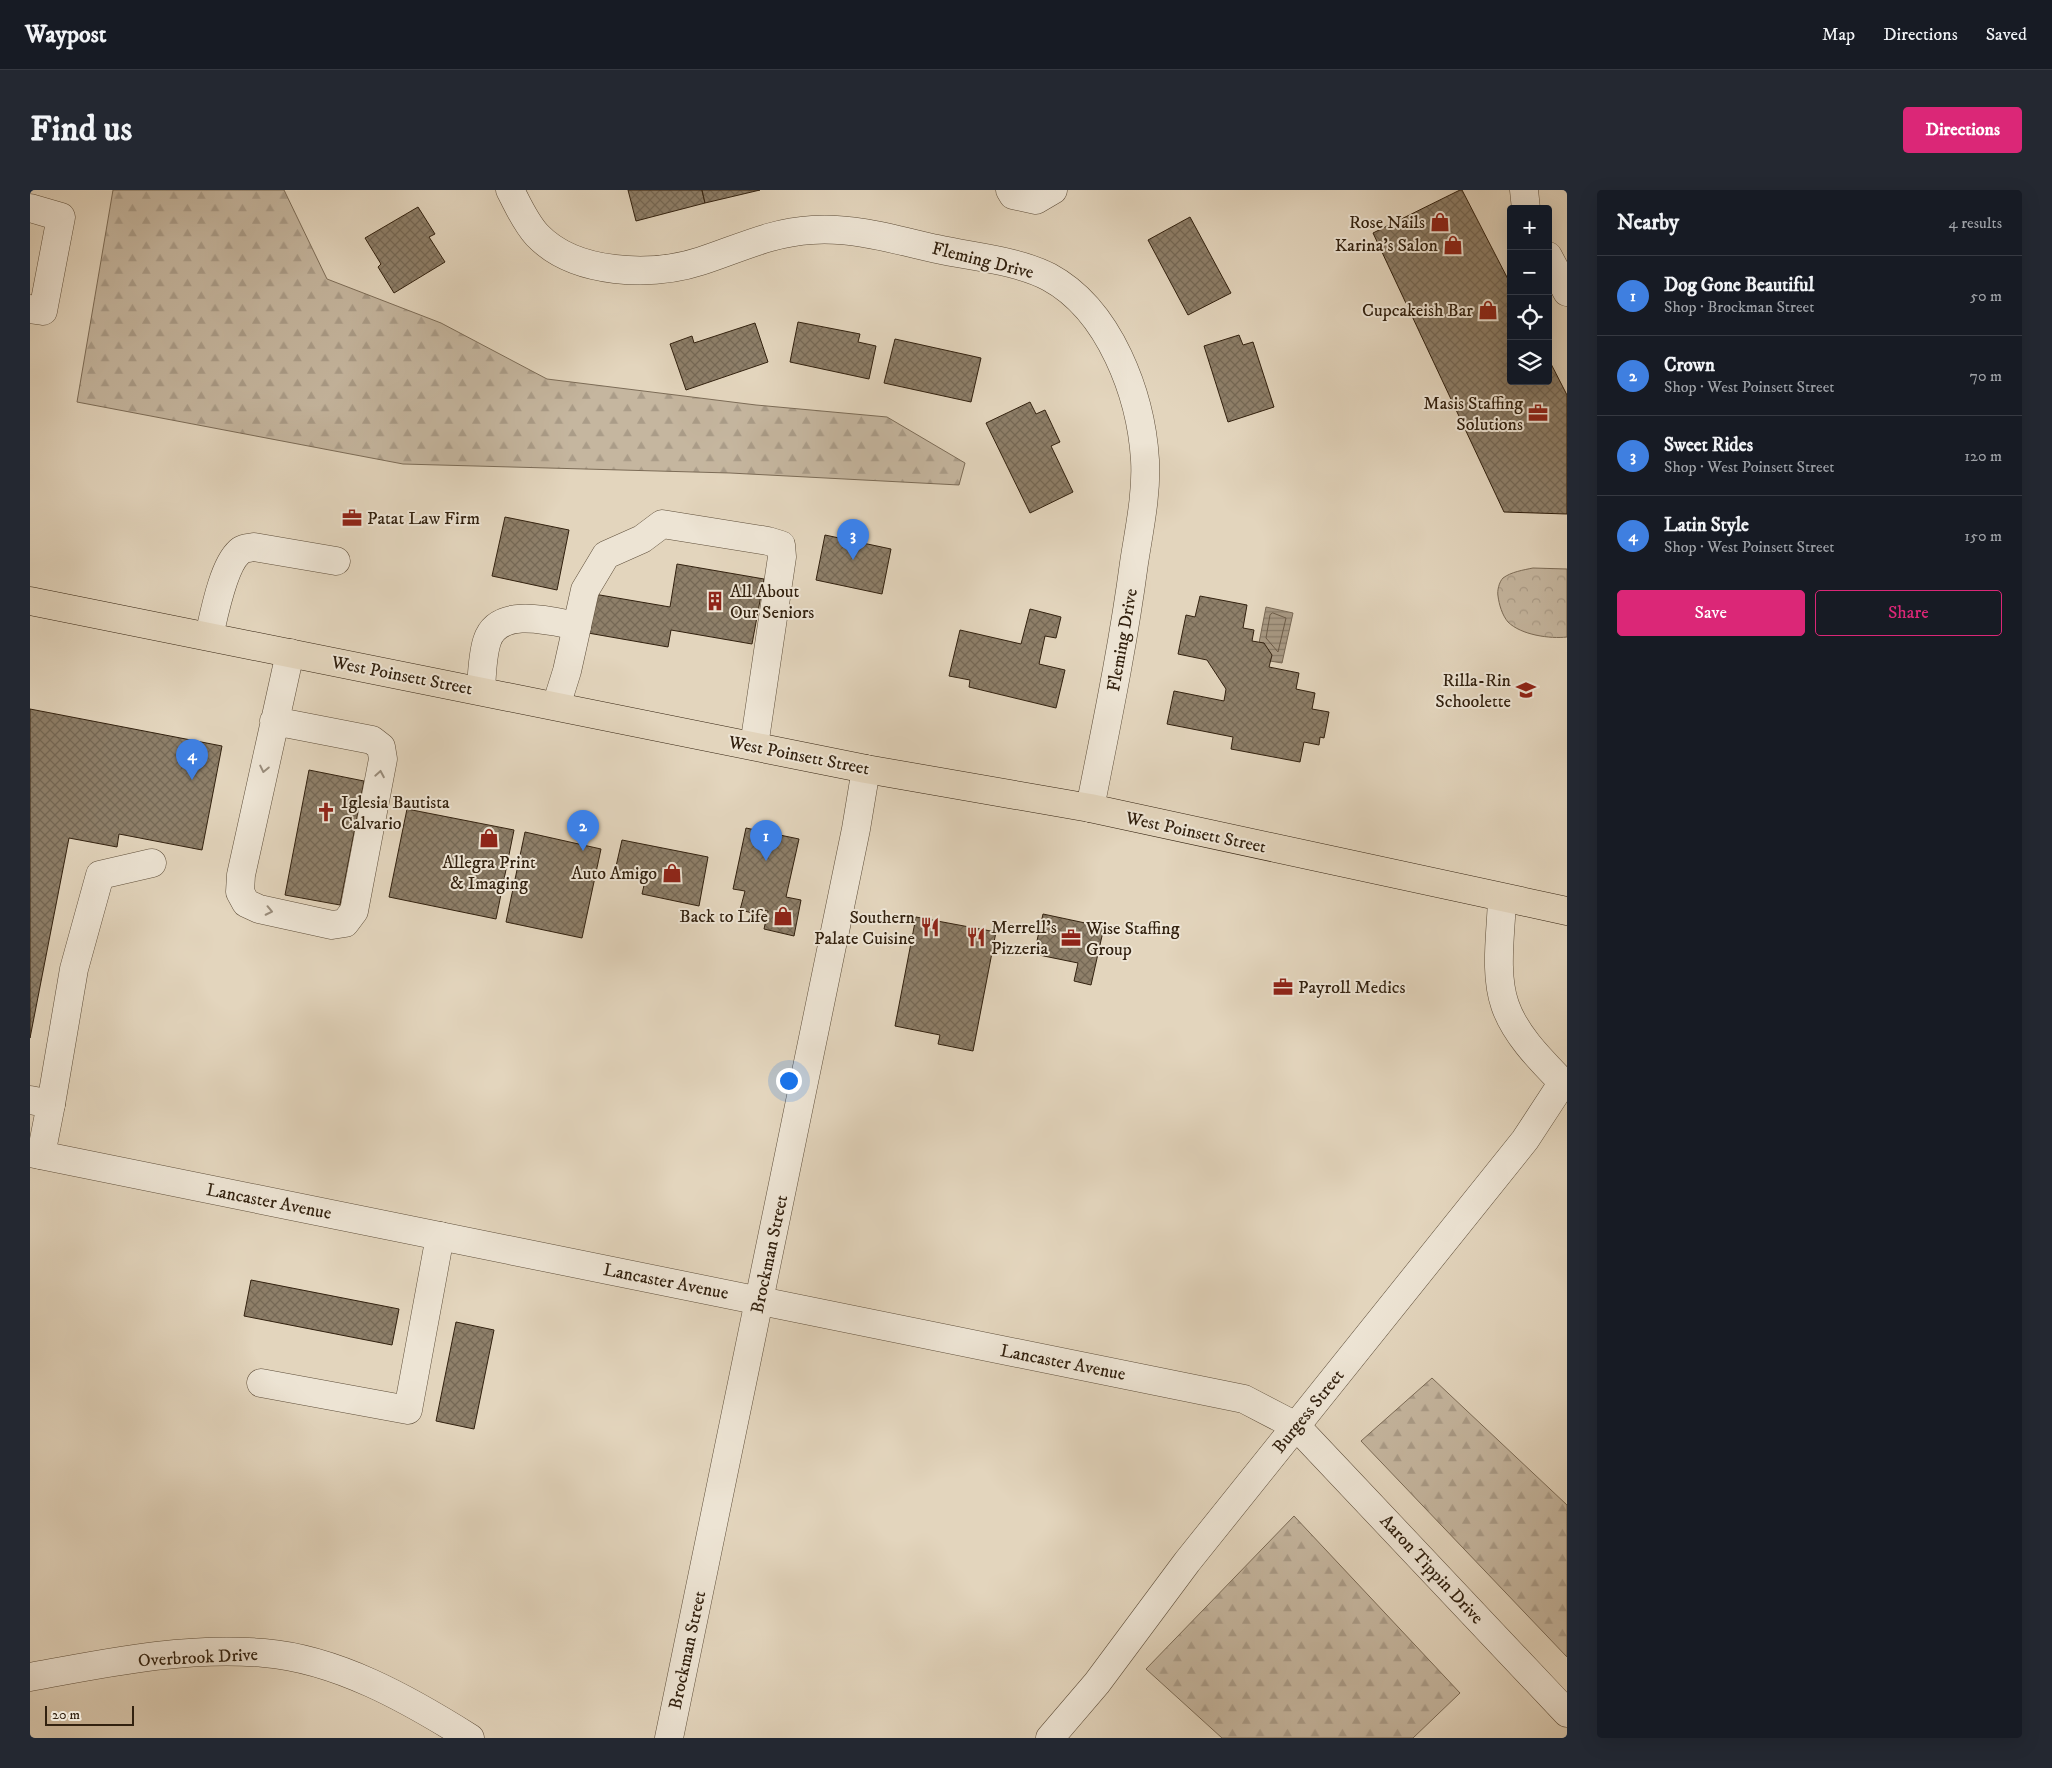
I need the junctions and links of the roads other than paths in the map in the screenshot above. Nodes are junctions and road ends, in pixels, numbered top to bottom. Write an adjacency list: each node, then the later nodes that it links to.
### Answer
1 (510, 190): 20 (street, Fleming Drive)
2 (1010, 190): 3 (street)
3 (1053, 190)
4 (1524, 190): 5 (street)
5 (1526, 205)
6 (30, 208): 9 (street)
7 (1552, 264): 8 (street)
8 (1567, 292)
9 (30, 309)
10 (336, 562): 13 (street)
11 (30, 601): 13 (main road, West Poinsett Street)
12 (577, 626): 15 (street); 16 (street); 18 (street)
13 (209, 636): 14 (main road, West Poinsett Street)
14 (290, 653): 15 (main road, West Poinsett Street); 17 (street)
15 (481, 691): 16 (main road, West Poinsett Street)
16 (556, 706): 18 (main road, West Poinsett Street)
17 (274, 722): 17 (street, one-way to 17)
18 (754, 746): 19 (main road, West Poinsett Street)
19 (866, 769): 20 (main road, West Poinsett Street); 28 (street, Brockman Street)
20 (1090, 808): 22 (main road, West Poinsett Street)
21 (152, 863): 25 (street)
22 (1502, 899): 23 (main road, West Poinsett Street); 24 (street)
23 (1567, 911)
24 (1565, 1085): 30 (street, Burgess Street)
25 (41, 1102): 26 (street)
26 (35, 1154): 27 (street, Lancaster Avenue)
27 (440, 1236): 28 (street, Lancaster Avenue); 29 (street)
28 (760, 1300): 30 (street, Lancaster Avenue); 34 (street, Brockman Street)
29 (260, 1383)
30 (1296, 1426): 32 (street, Aaron Tippin Drive); 35 (street, Burgess Street)
31 (30, 1677): 33 (street, Overbrook Drive)
32 (1567, 1713)
33 (470, 1738)
34 (669, 1738)
35 (1050, 1738)

